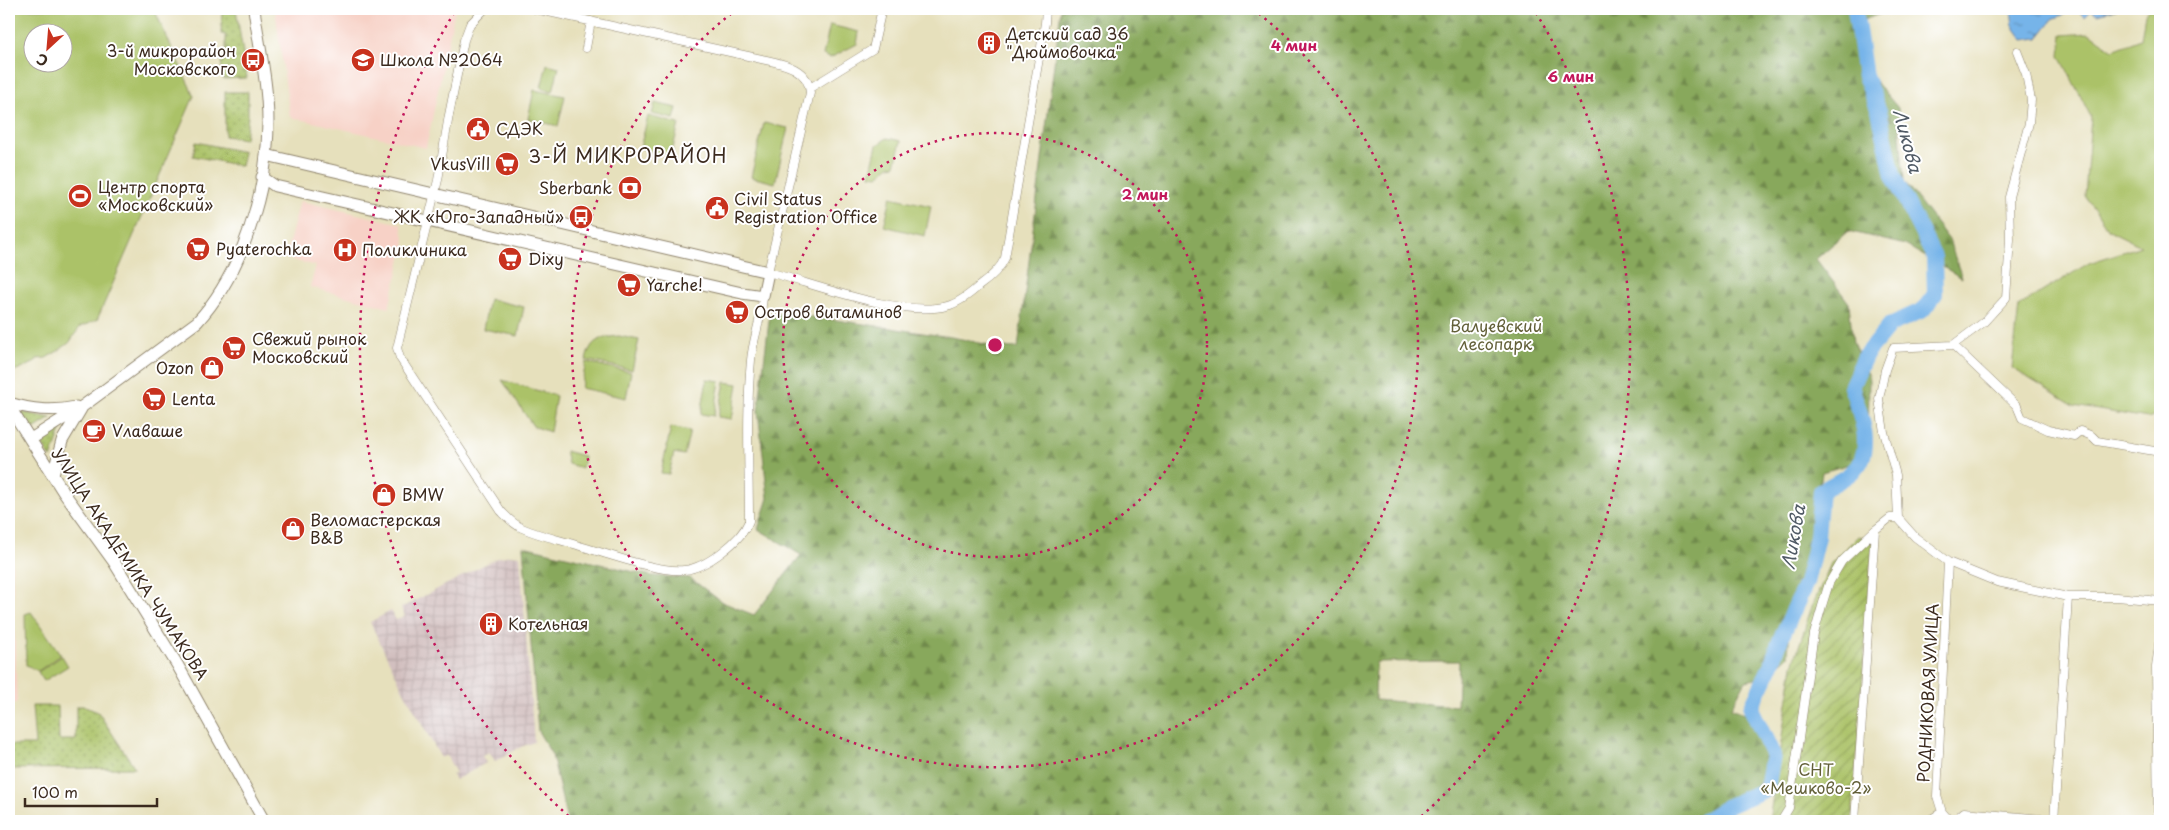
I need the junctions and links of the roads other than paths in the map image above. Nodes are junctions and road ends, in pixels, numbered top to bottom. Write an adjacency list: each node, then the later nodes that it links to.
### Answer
1 (254, 9): 10 (street)
2 (484, 9): 12 (street)
3 (535, 9): 6 (street)
4 (881, 9): 9 (street)
5 (1046, 9): 14 (street)
6 (591, 21): 7 (street); 9 (street)
7 (586, 48)
8 (2017, 51): 16 (street)
9 (810, 88): 14 (street)
10 (266, 155): 11 (street); 12 (street)
11 (262, 177): 13 (street); 18 (street)
12 (434, 194): 13 (street); 14 (street)
13 (428, 221): 15 (street); 15 (street)
14 (768, 272): 15 (street)
15 (763, 296)
16 (1953, 345): 20 (street); 22 (street)
17 (9, 404): 18 (street); 19 (street, УЛИЦА АКАДЕМИКА ЧУМАКОВА)
18 (83, 406): 19 (street); 21 (street)
19 (31, 439): 21 (street, УЛИЦА АКАДЕМИКА ЧУМАКОВА)
20 (2160, 452)
21 (53, 475): 29 (street, УЛИЦА АКАДЕМИКА ЧУМАКОВА)
22 (1898, 518): 23 (street); 24 (street)
23 (1875, 530): 30 (street); 31 (street)
24 (1948, 562): 25 (street); 28 (street, РОДНИКОВАЯ УЛИЦА)
25 (2068, 597): 26 (street); 35 (street)
26 (2160, 601)
27 (2160, 637): 36 (street)
28 (1942, 812): 32 (street); 33 (street)
29 (264, 821)
30 (1781, 821)
31 (1854, 821)
32 (1928, 821)
33 (1950, 821)
34 (1957, 821): 35 (street)
35 (2054, 821)
36 (2158, 821)

